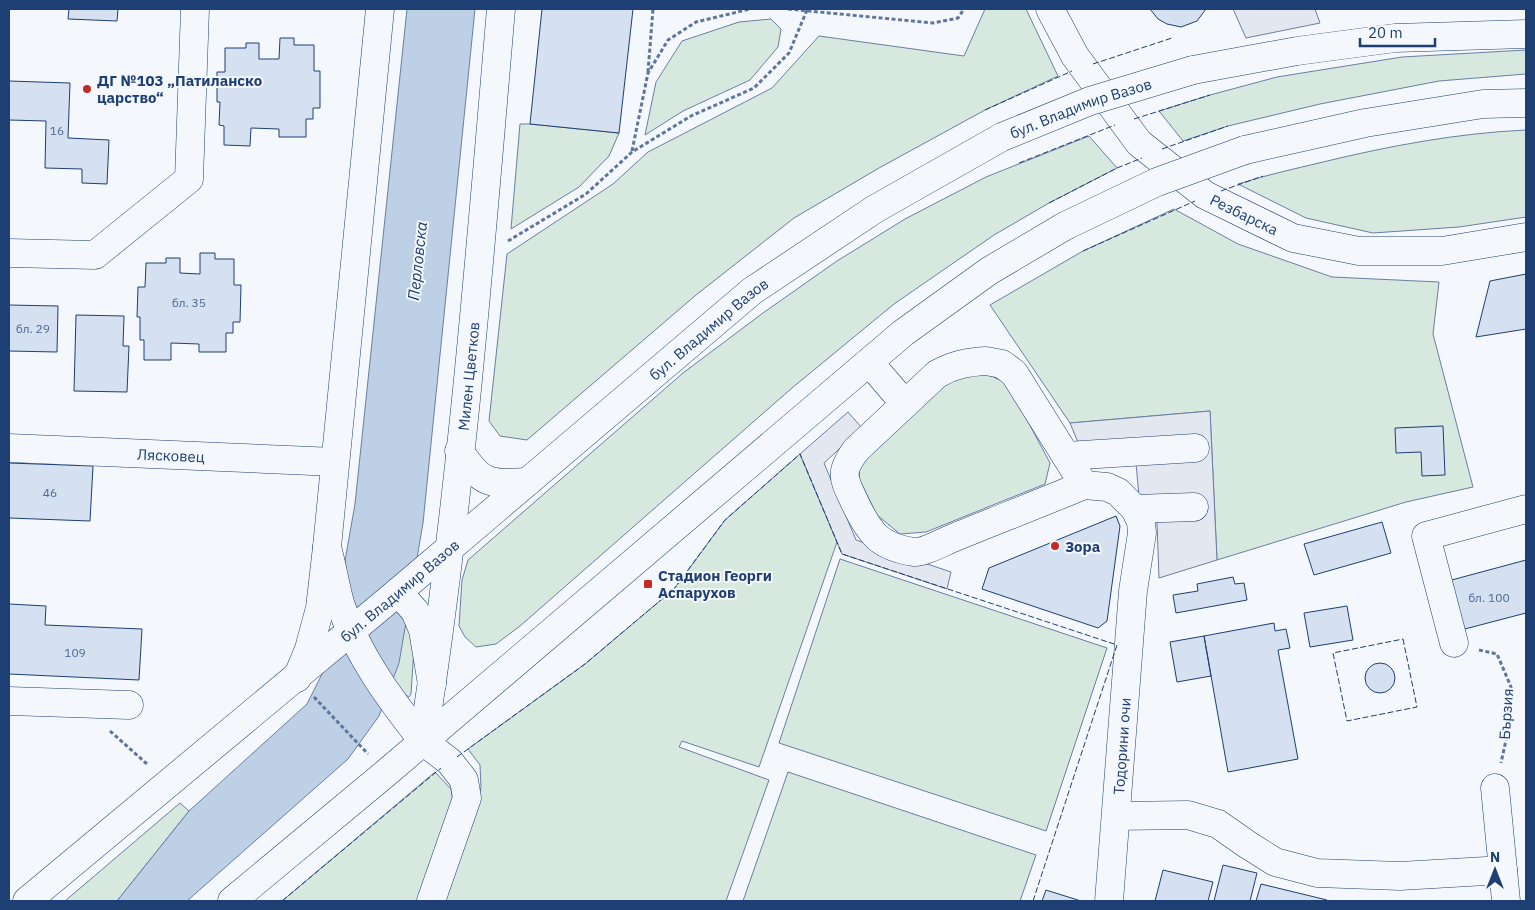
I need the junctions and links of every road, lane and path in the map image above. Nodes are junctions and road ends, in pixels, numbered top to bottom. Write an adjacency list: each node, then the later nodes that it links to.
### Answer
1 (195, 9): 15 (main road)
2 (380, 9): 23 (main road)
3 (501, 9): 16 (main road, Милен Цветков)
4 (653, 9): 11 (path)
5 (750, 9): 11 (path)
6 (788, 9): 9 (path)
7 (964, 9): 9 (path)
8 (1050, 9): 14 (main road, Резбарска)
9 (807, 10): 13 (path)
10 (1526, 34): 24 (main road, бул. Владимир Вазов, bridge)
11 (648, 73): 13 (path)
12 (1526, 103): 17 (main road, bridge)
13 (632, 152): 16 (path)
14 (1526, 237)
15 (9, 253)
16 (480, 258): 21 (main road, Милен Цветков)
17 (869, 362): 18 (main road); 39 (main road)
18 (905, 404): 22 (main road); 25 (main road)
19 (9, 448): 23 (main road, Лясковец)
20 (1195, 448): 22 (main road)
21 (459, 450): 24 (main road); 30 (main road, Милен Цветков)
22 (1066, 456): 25 (main road)
23 (335, 462): 29 (main road)
24 (527, 482): 30 (main road, бул. Владимир Вазов)
25 (1084, 485): 27 (main road)
26 (1194, 507): 27 (main road)
27 (1135, 509): 43 (main road, Тодорини очи)
28 (1526, 510): 33 (main road)
29 (327, 547): 32 (main road); 34 (main road)
30 (448, 549): 31 (main road, бул. Владимир Вазов); 35 (main road, Милен Цветков)
31 (398, 592): 32 (main road, бул. Владимир Вазов); 35 (main road)
32 (351, 632): 34 (main road, бул. Владимир Вазов); 39 (main road)
33 (1454, 643): 42 (path, Бързия)
34 (303, 684): 40 (path); 45 (main road, бул. Владимир Вазов)
35 (432, 684): 39 (main road, Милен Цветков)
36 (9, 700): 37 (main road)
37 (129, 705)
38 (116, 736): 41 (path)
39 (423, 741): 46 (main road); 47 (main road)
40 (374, 760)
41 (146, 764)
42 (1495, 788): 44 (main road)
43 (1116, 816): 44 (main road); 48 (main road, Тодорини очи)
44 (1503, 870): 49 (main road)
45 (27, 901)
46 (232, 901)
47 (431, 901)
48 (1109, 901)
49 (1506, 901)

